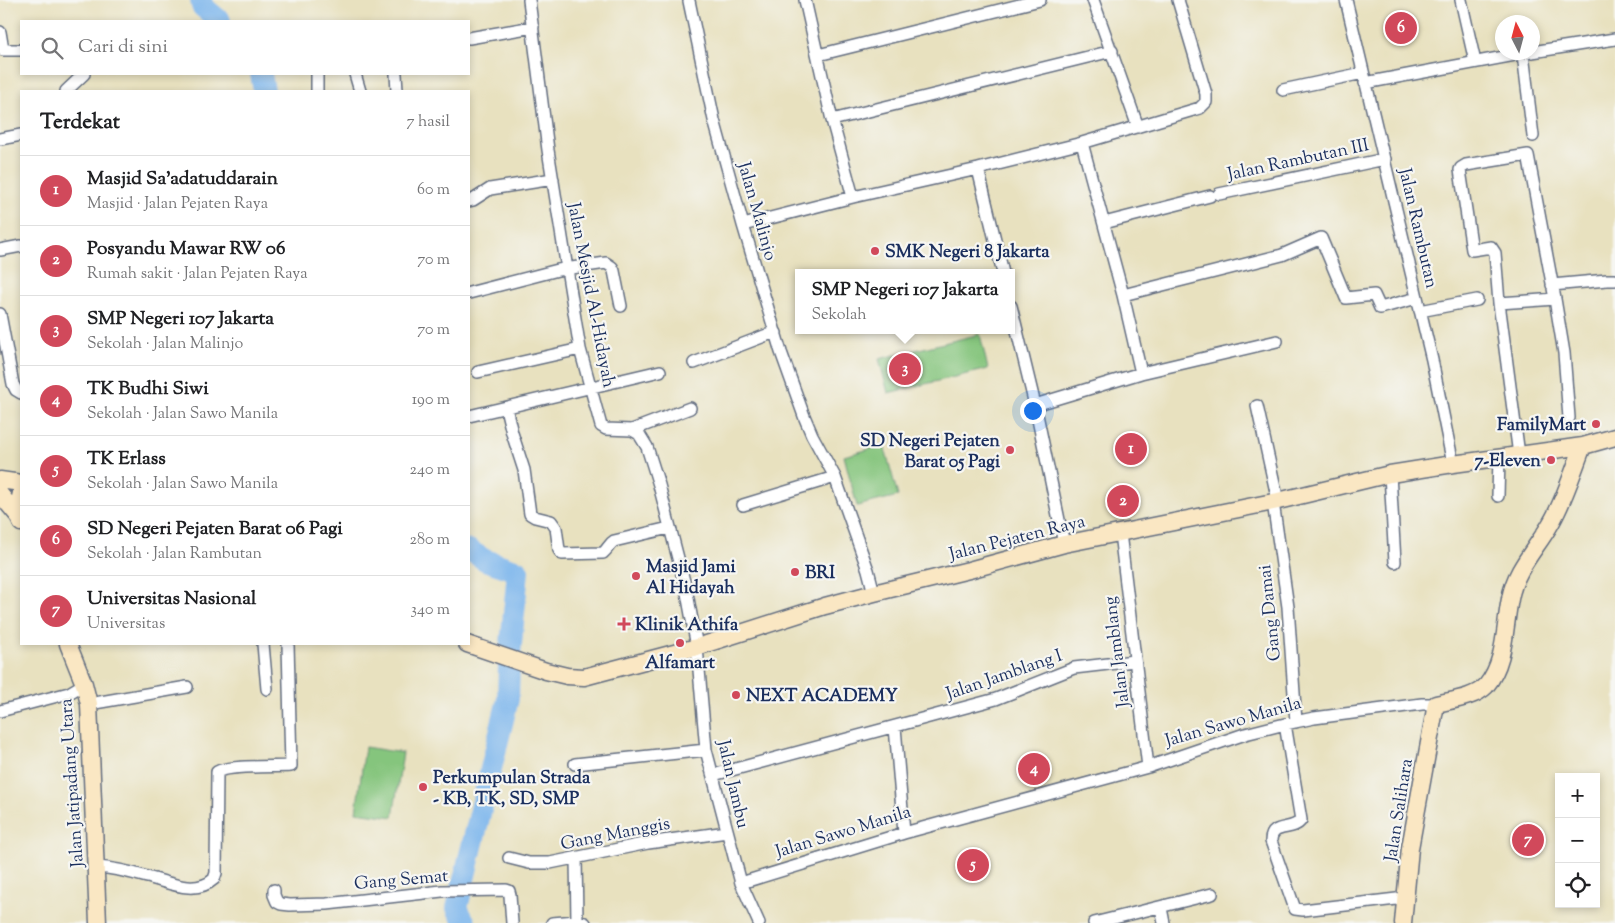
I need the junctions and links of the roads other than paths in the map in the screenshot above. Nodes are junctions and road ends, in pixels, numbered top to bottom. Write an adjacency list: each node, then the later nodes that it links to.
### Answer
1 (529, 0): 9 (street, Jalan Mesjid Al-Hidayah)
2 (689, 0): 43 (street, Jalan Malinjo)
3 (805, 0): 17 (street)
4 (1040, 0): 17 (street)
5 (1093, 0): 15 (street)
6 (1178, 0): 32 (street)
7 (1346, 0): 25 (street, Jalan Rambutan)
8 (1461, 0): 20 (street)
9 (533, 27): 11 (street); 39 (street, Jalan Mesjid Al-Hidayah)
10 (0, 32): 13 (street)
11 (470, 38)
12 (1615, 39): 16 (street)
13 (2, 50): 14 (street)
14 (20, 50)
15 (1112, 51): 31 (street); 32 (street)
16 (1540, 51)
17 (818, 55): 31 (street)
18 (1495, 59): 20 (street)
19 (1529, 60): 34 (street)
20 (1475, 62): 25 (street)
21 (83, 75): 26 (street)
22 (317, 75): 27 (street)
23 (355, 75): 28 (street)
24 (396, 75): 29 (street)
25 (1364, 78): 30 (street); 37 (street, Jalan Rambutan)
26 (67, 90)
27 (317, 90)
28 (360, 90)
29 (397, 90)
30 (1283, 90)
31 (832, 120): 40 (street)
32 (1138, 127): 36 (street)
33 (20, 135): 35 (street)
34 (1533, 136)
35 (0, 139)
36 (1082, 143): 38 (street); 42 (street)
37 (1385, 159): 42 (street, Jalan Rambutan III); 52 (street, Jalan Rambutan)
38 (978, 169): 40 (street); 47 (street)
39 (553, 179): 41 (street); 46 (street, Jalan Mesjid Al-Hidayah)
40 (853, 197): 43 (street)
41 (470, 201)
42 (1104, 223): 51 (street)
43 (743, 225): 61 (street, Jalan Malinjo)
44 (20, 246): 45 (street)
45 (0, 250)
46 (567, 269): 50 (street); 56 (street); 63 (street, Jalan Mesjid Al-Hidayah)
47 (1002, 269)
48 (1615, 280): 49 (street)
49 (1552, 285): 53 (street); 55 (street)
50 (470, 293)
51 (1123, 295): 52 (street); 67 (street)
52 (1417, 298): 57 (street, Jalan Rambutan)
53 (1555, 299): 55 (street); 75 (street)
54 (1477, 300): 57 (street)
55 (1499, 303): 79 (street)
56 (621, 306)
57 (1420, 311): 81 (street, Jalan Rambutan)
58 (0, 314): 60 (street)
59 (1015, 322): 70 (street)
60 (2, 333): 69 (street)
61 (776, 333): 64 (street); 83 (street, Jalan Malinjo)
62 (1278, 341): 67 (street)
63 (580, 349): 66 (street); 68 (street, Jalan Mesjid Al-Hidayah)
64 (694, 364)
65 (660, 371): 68 (street)
66 (478, 372)
67 (1141, 373): 70 (street)
68 (590, 388): 72 (street); 76 (street, Jalan Mesjid Al-Hidayah)
69 (20, 392)
70 (1036, 405): 94 (street)
71 (1257, 406): 89 (street, Gang Damai)
72 (506, 408): 74 (street); 92 (street)
73 (690, 408): 76 (street)
74 (470, 416)
75 (1569, 418)
76 (632, 430): 92 (street)
77 (1615, 437): 78 (street, Jalan Pejaten Raya)
78 (1583, 446): 79 (street, Jalan Pejaten Raya); 107 (street, Jalan Sawo Manila)
79 (1519, 455): 80 (street, Jalan Pejaten Raya)
80 (1499, 458): 81 (street, Jalan Pejaten Raya); 87 (street)
81 (1453, 464): 82 (street, Jalan Pejaten Raya)
82 (1390, 474): 89 (street, Jalan Pejaten Raya); 95 (street)
83 (835, 477): 90 (street); 96 (street, Jalan Malinjo)
84 (0, 480): 85 (street)
85 (20, 483)
86 (0, 494): 91 (street)
87 (1498, 496)
88 (20, 500): 91 (street)
89 (1276, 501): 93 (street, Jalan Pejaten Raya); 109 (street, Gang Damai)
90 (743, 504)
91 (20, 520)
92 (669, 528): 101 (street)
93 (1120, 533): 94 (street, Jalan Pejaten Raya); 102 (street, Jalan Jamblang)
94 (1064, 544): 96 (street, Jalan Pejaten Raya)
95 (1395, 562)
96 (874, 593): 101 (street, Jalan Pejaten Raya)
97 (68, 645): 103 (street, Jalan Jatipadang Utara)
98 (263, 645): 105 (street)
99 (288, 645): 119 (street)
100 (470, 645): 101 (street, Jalan Pejaten Raya)
101 (697, 648): 111 (street, Jalan Jambu)
102 (1134, 662): 110 (street, Jalan Jamblang I); 113 (street, Jalan Jamblang)
103 (84, 684): 106 (street, Jalan Jatipadang Utara); 108 (street)
104 (187, 687): 106 (street)
105 (267, 689)
106 (89, 704): 119 (street, Jalan Jatipadang Utara)
107 (1436, 704): 109 (street, Jalan Sawo Manila); 123 (street, Jalan Salihara)
108 (0, 709)
109 (1290, 723): 113 (street, Jalan Sawo Manila); 123 (street, Gang Damai)
110 (895, 727): 114 (street, Jalan Jamblang I); 116 (street)
111 (706, 750): 112 (street); 114 (street, Jalan Jambu)
112 (576, 764)
113 (1148, 767): 116 (street, Jalan Sawo Manila)
114 (713, 775): 115 (street, Jalan Jambu)
115 (727, 832): 118 (street, Gang Manggis); 120 (street, Jalan Jambu)
116 (904, 832): 120 (street, Jalan Sawo Manila)
117 (509, 858): 118 (street, Gang Manggis)
118 (576, 858): 125 (street)
119 (96, 868): 126 (street, Jalan Jatipadang Utara)
120 (741, 883): 129 (street, Jalan Jambu)
121 (274, 890): 127 (street, Gang Semat)
122 (1212, 894): 124 (street)
123 (1405, 898): 132 (street, Jalan Salihara)
124 (1161, 908): 130 (street); 131 (street)
125 (581, 922): 128 (street)
126 (98, 923)
127 (512, 923)
128 (552, 923)
129 (759, 923)
130 (1094, 923)
131 (1164, 923)
132 (1402, 923)

